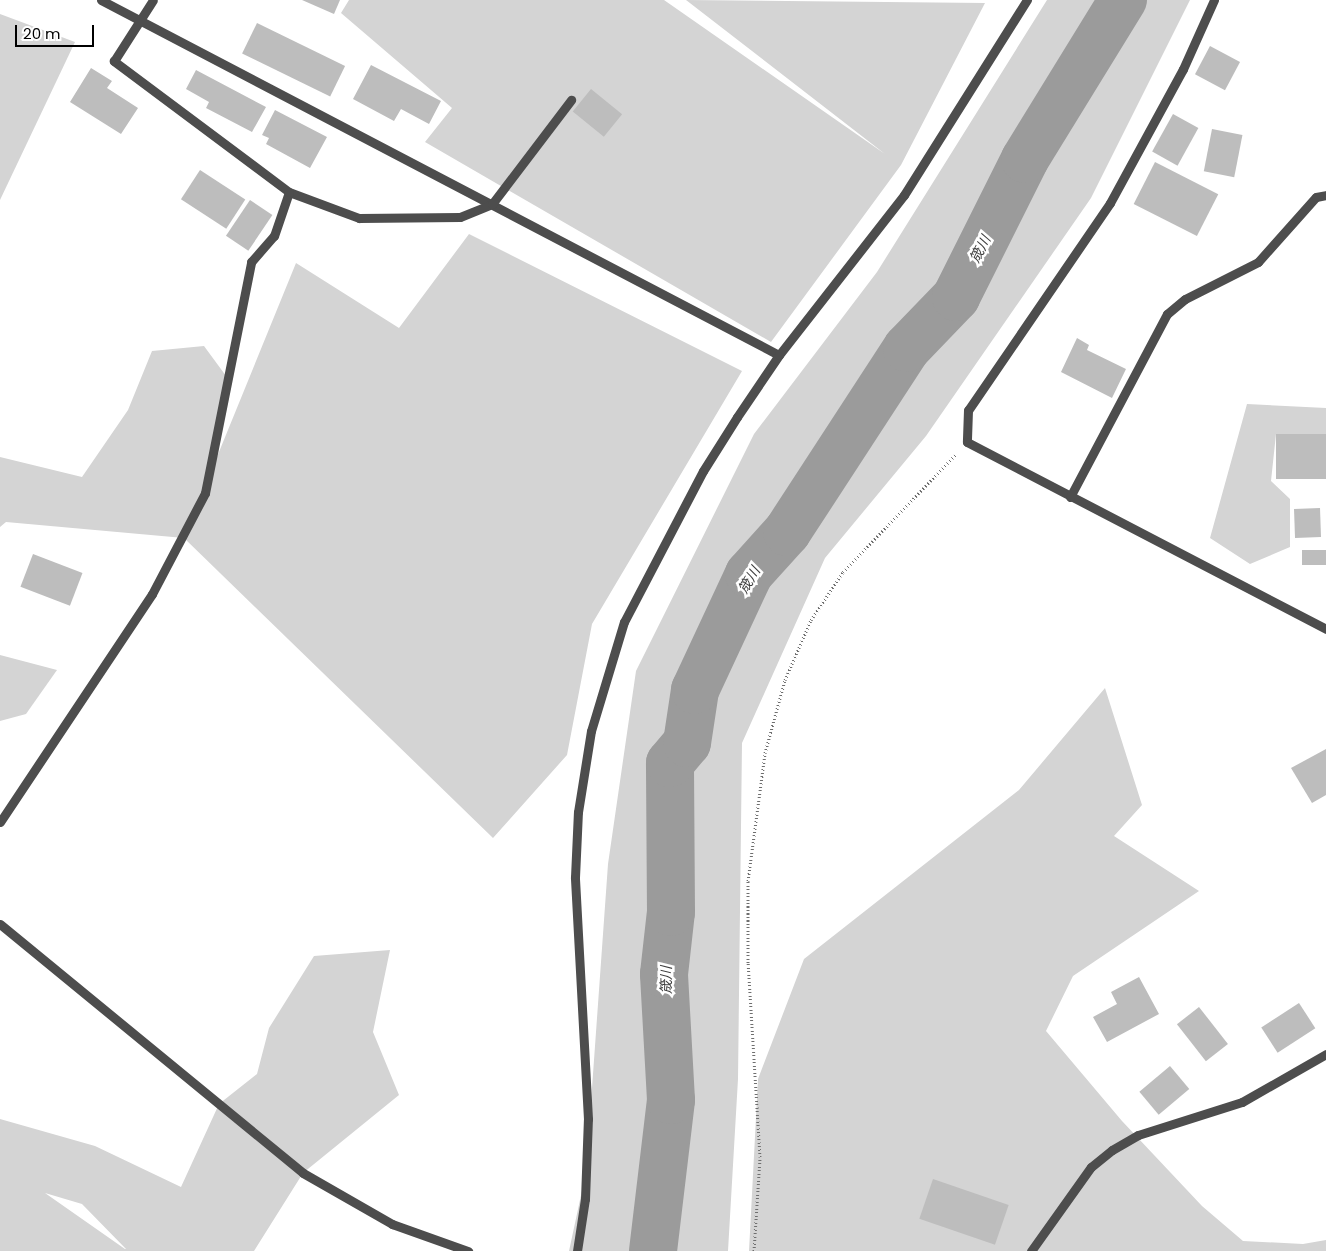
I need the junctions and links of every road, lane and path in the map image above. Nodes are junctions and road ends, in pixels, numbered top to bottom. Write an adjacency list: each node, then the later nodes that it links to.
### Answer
1 (100, 0): 5 (street)
2 (153, 0): 5 (street)
3 (1027, 0): 10 (street)
4 (1214, 0): 11 (street)
5 (140, 20): 7 (street); 9 (street)
6 (570, 100): 9 (street)
7 (289, 192): 9 (street); 14 (street)
8 (1326, 195): 12 (street)
9 (492, 204): 10 (street)
10 (779, 355): 18 (street)
11 (967, 442): 12 (street); 19 (path)
12 (1070, 497): 13 (street)
13 (1326, 629)
14 (0, 822)
15 (0, 924): 17 (street)
16 (1326, 1054): 20 (street)
17 (468, 1251)
18 (577, 1251)
19 (754, 1251)
20 (1031, 1251)

